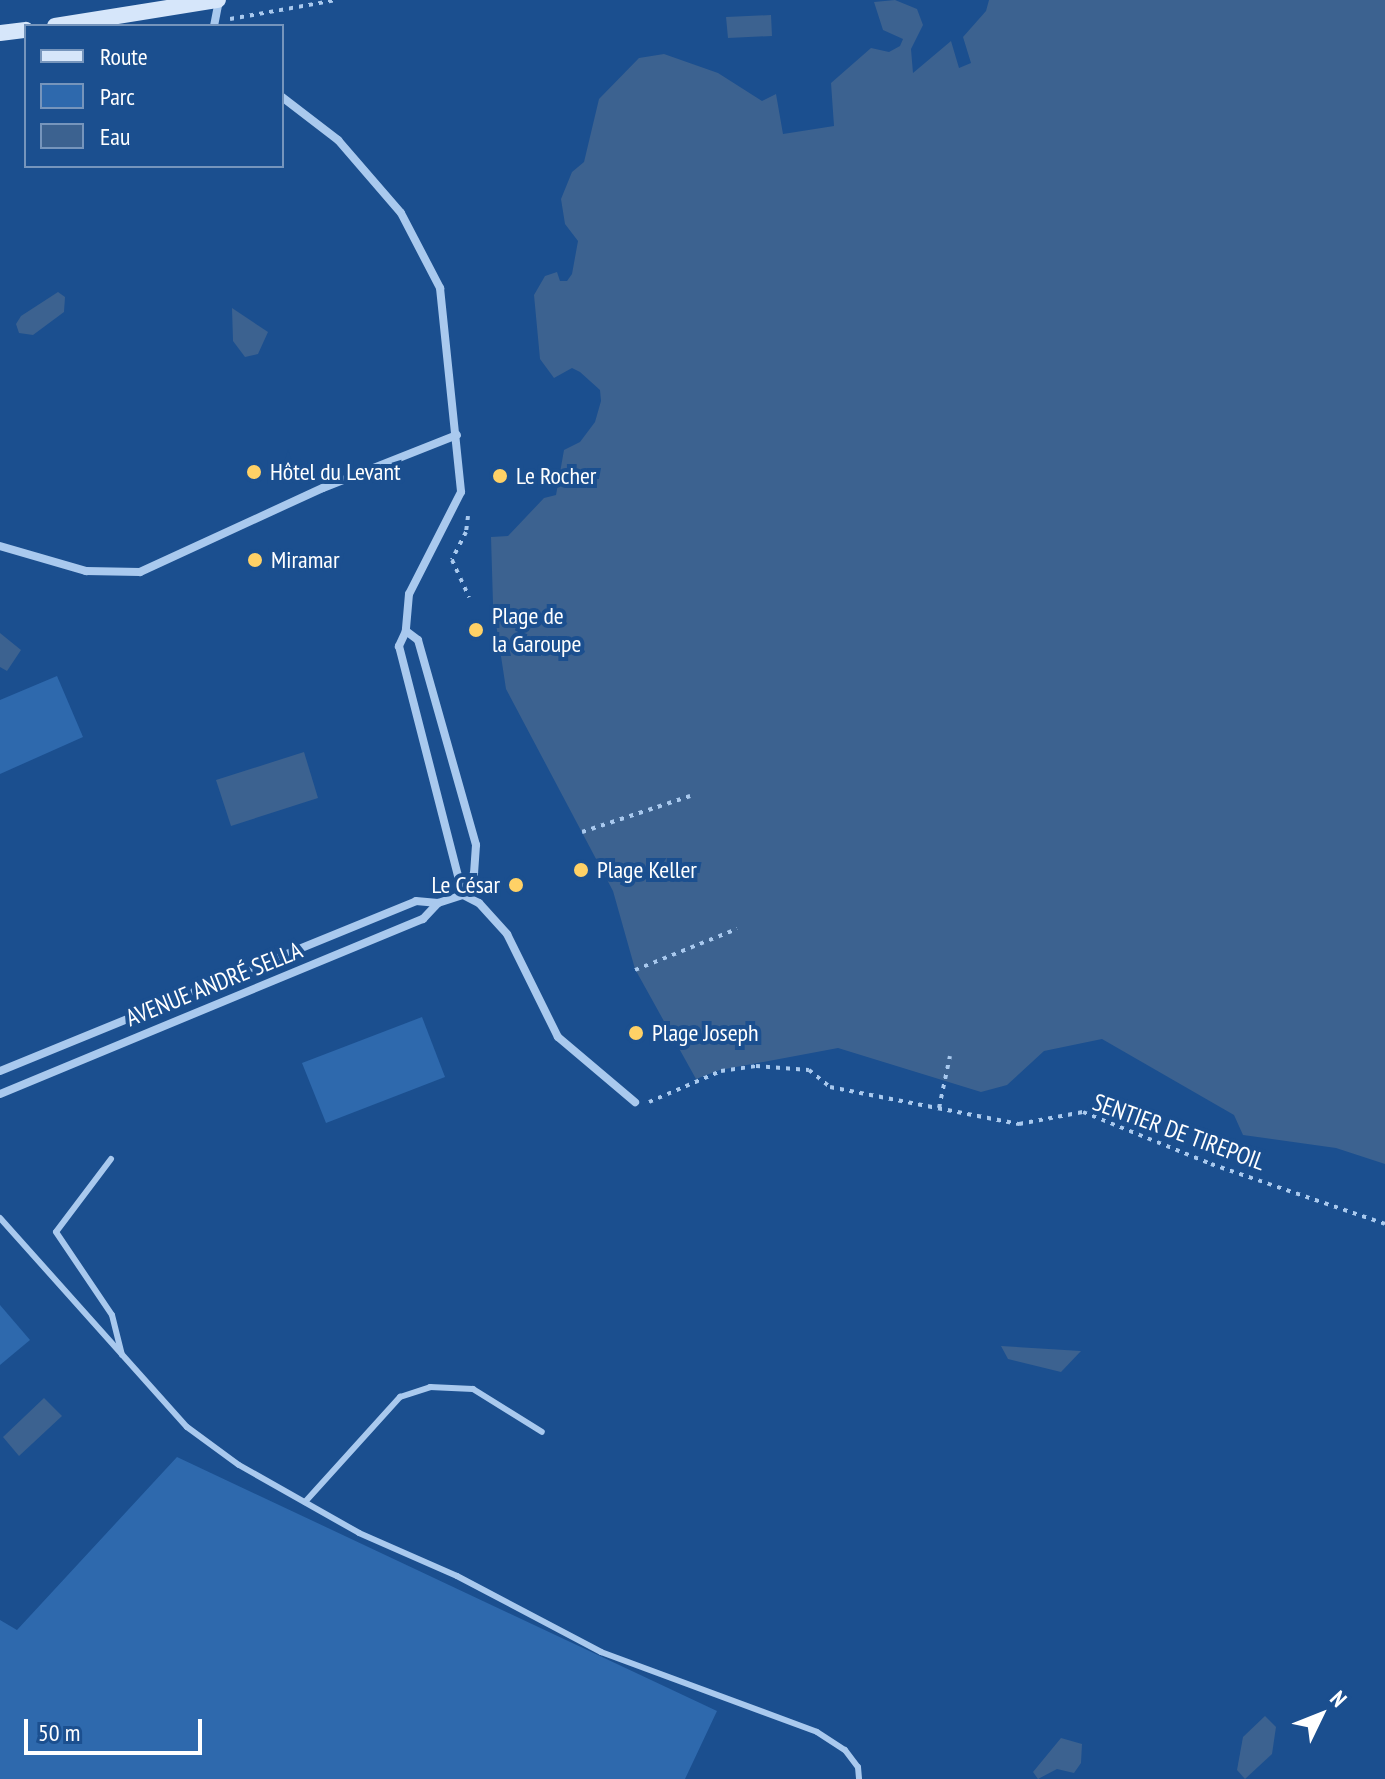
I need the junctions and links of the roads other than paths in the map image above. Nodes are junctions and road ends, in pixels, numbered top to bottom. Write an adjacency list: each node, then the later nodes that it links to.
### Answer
1 (218, 0): 2 (street); 3 (street)
2 (68, 24)
3 (214, 24)
4 (24, 30): 5 (street)
5 (0, 33)
6 (284, 99): 7 (street)
7 (457, 435): 8 (street); 9 (street)
8 (0, 546)
9 (406, 631): 10 (street); 10 (street)
10 (463, 895): 11 (street, AVENUE ANDRÉ SELLA); 14 (street)
11 (438, 903): 12 (street, AVENUE ANDRÉ SELLA); 13 (street, AVENUE ANDRÉ SELLA)
12 (0, 1071)
13 (0, 1094)
14 (635, 1102)
15 (111, 1159): 17 (lane)
16 (0, 1218): 17 (lane)
17 (123, 1359): 19 (lane)
18 (542, 1432): 19 (lane)
19 (305, 1502): 20 (lane)
20 (859, 1779)

